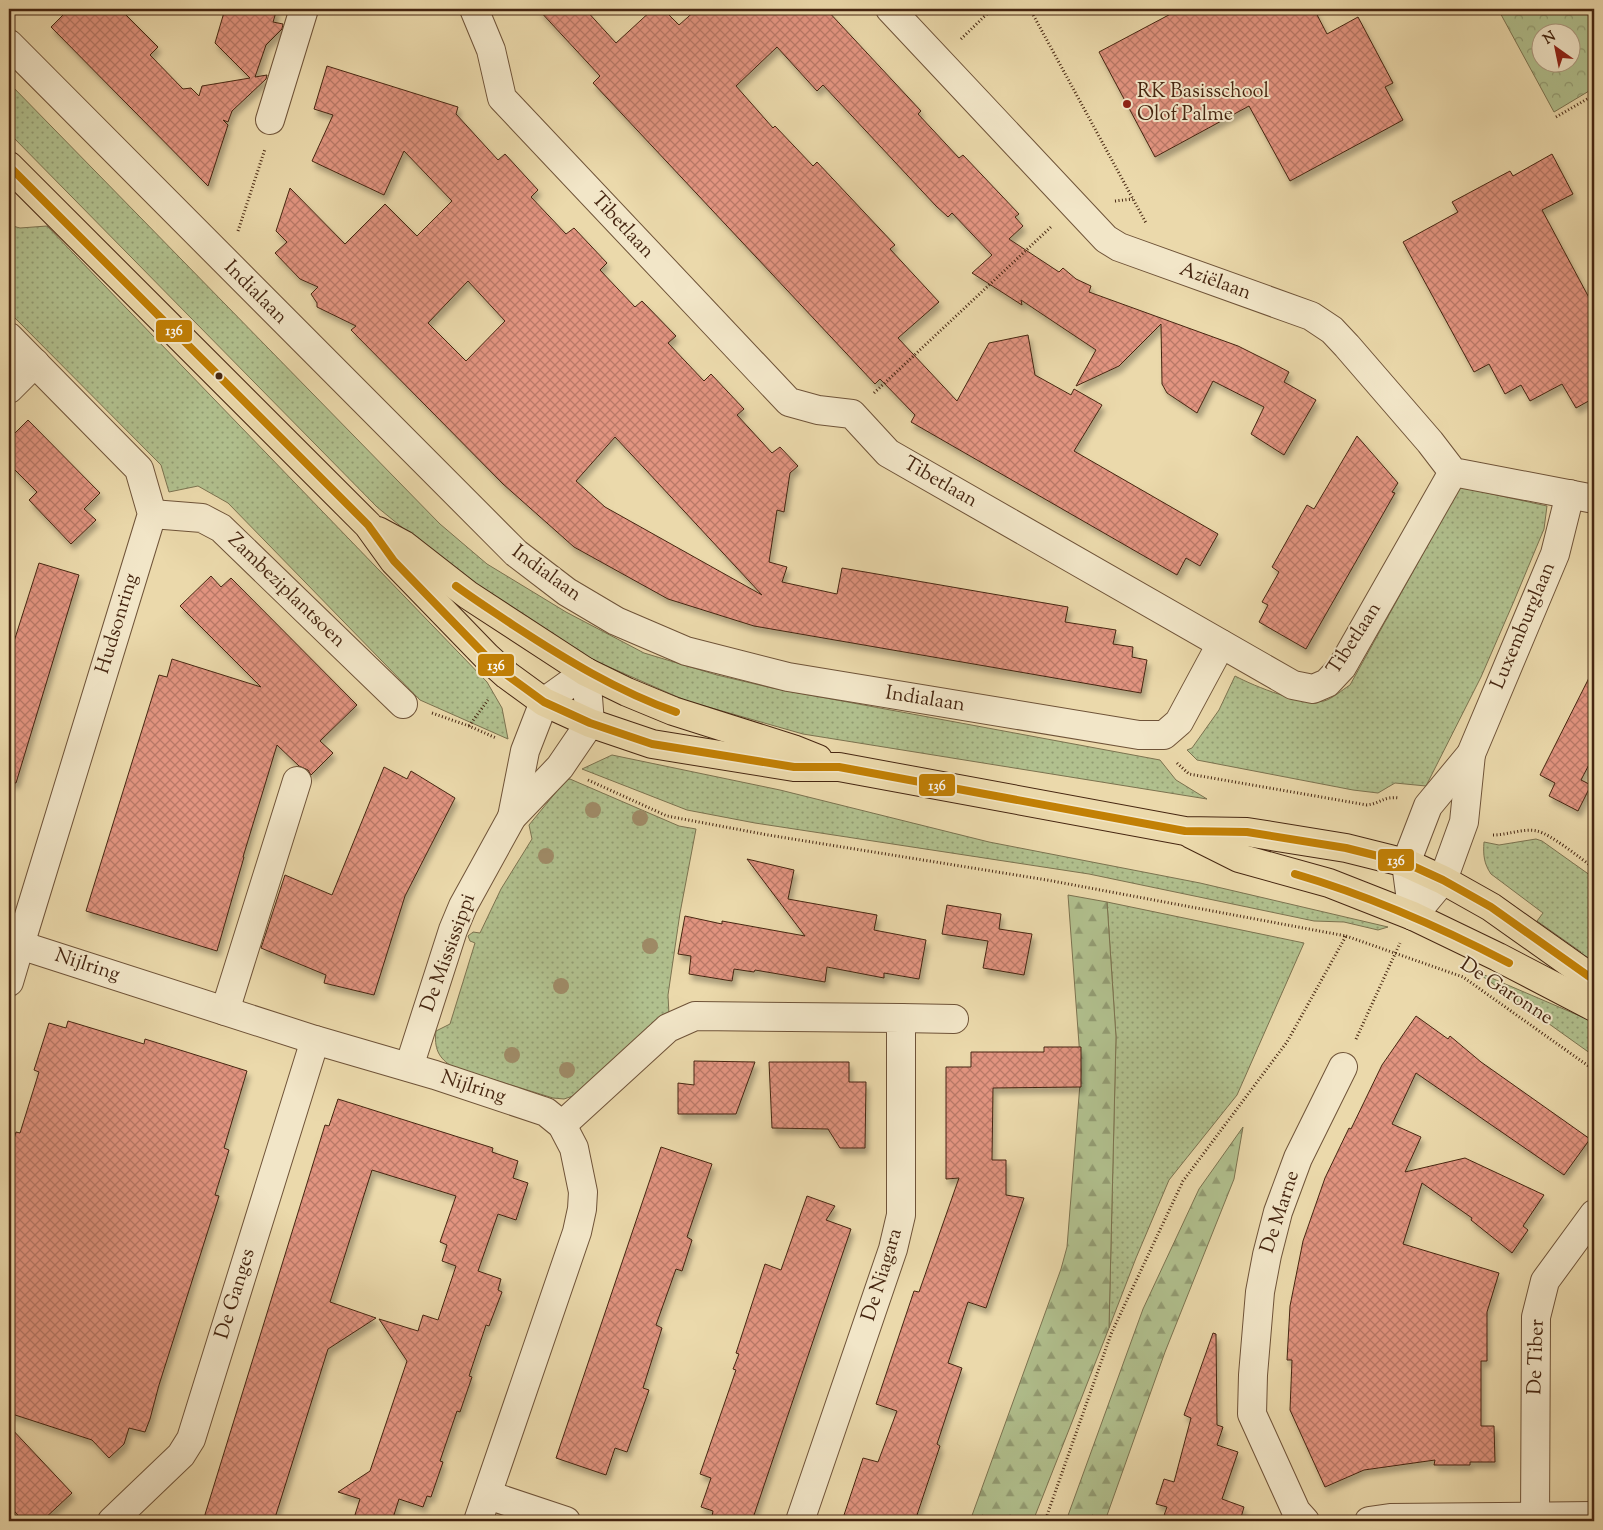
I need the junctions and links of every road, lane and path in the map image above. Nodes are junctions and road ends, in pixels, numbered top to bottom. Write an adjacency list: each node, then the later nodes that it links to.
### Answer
1 (304, 9): 10 (street)
2 (474, 9): 19 (street, Tibetlaan)
3 (890, 9): 7 (street, Aziëlaan)
4 (992, 9): 7 (path)
5 (1030, 9): 12 (path)
6 (9, 44): 15 (street, Indialaan)
7 (939, 60): 13 (street, Aziëlaan)
8 (1594, 95): 9 (path)
9 (1556, 117)
10 (270, 120): 15 (path)
11 (9, 166): 23 (main road)
12 (1133, 199): 13 (path); 14 (path)
13 (1074, 205): 14 (street, Aziëlaan); 19 (path)
14 (1136, 254): 20 (street, Aziëlaan)
15 (227, 264): 29 (street, Indialaan)
16 (9, 338): 17 (street)
17 (35, 363): 18 (street); 22 (street)
18 (9, 389)
19 (852, 414): 24 (street, Tibetlaan)
20 (1453, 472): 21 (street); 24 (street, Tibetlaan)
21 (1582, 497): 31 (street, Luxemburglaan)
22 (152, 514): 27 (street, Zambeziplantsoen); 44 (street, Hudsonring)
23 (368, 525): 25 (main road); 26 (main road)
24 (1221, 644): 29 (street)
25 (586, 672): 26 (street); 28 (street); 33 (main road)
26 (544, 702): 28 (main road); 30 (street, De Mississippi)
27 (403, 704): 30 (path)
28 (590, 724): 32 (street, De Mississippi); 33 (main road)
29 (1164, 735): 35 (path)
30 (525, 751): 36 (street, De Mississippi)
31 (1470, 754): 35 (street, Luxemburglaan); 37 (street, Luxemburglaan)
32 (560, 767): 36 (street, De Mississippi); 43 (path, De Garonne)
33 (840, 768): 38 (main road)
34 (297, 781): 49 (street)
35 (1428, 806): 39 (street, Luxemburglaan)
36 (512, 816): 53 (street, De Mississippi)
37 (1464, 822): 40 (path); 41 (street, Luxemburglaan)
38 (1185, 831): 39 (main road); 42 (main road)
39 (1406, 863): 41 (main road); 42 (street, Luxemburglaan)
40 (1594, 868)
41 (1443, 880): 42 (street, Luxemburglaan); 46 (main road)
42 (1413, 916): 45 (path); 48 (main road)
43 (1346, 936): 45 (path, De Garonne); 65 (path)
44 (14, 943): 47 (street); 49 (street, Nijlring)
45 (1395, 953): 54 (path); 55 (path, De Garonne)
46 (1594, 980)
47 (9, 982)
48 (1594, 1007)
49 (225, 1011): 52 (street, Nijlring)
50 (901, 1018): 51 (street); 56 (street); 64 (street, De Niagara)
51 (954, 1019)
52 (316, 1040): 53 (street, Nijlring); 61 (street, De Ganges)
53 (409, 1067): 56 (street, Nijlring)
54 (1343, 1067): 66 (street, De Marne)
55 (1594, 1070)
56 (562, 1125): 58 (street, Nijlring)
57 (1594, 1214): 60 (street, De Tiber)
58 (488, 1495): 62 (street, Nijlring); 63 (street)
59 (1594, 1516): 60 (street)
60 (1535, 1519): 67 (street)
61 (112, 1521)
62 (478, 1521)
63 (566, 1521)
64 (800, 1521)
65 (1045, 1521)
66 (1305, 1521)
67 (1369, 1521)

